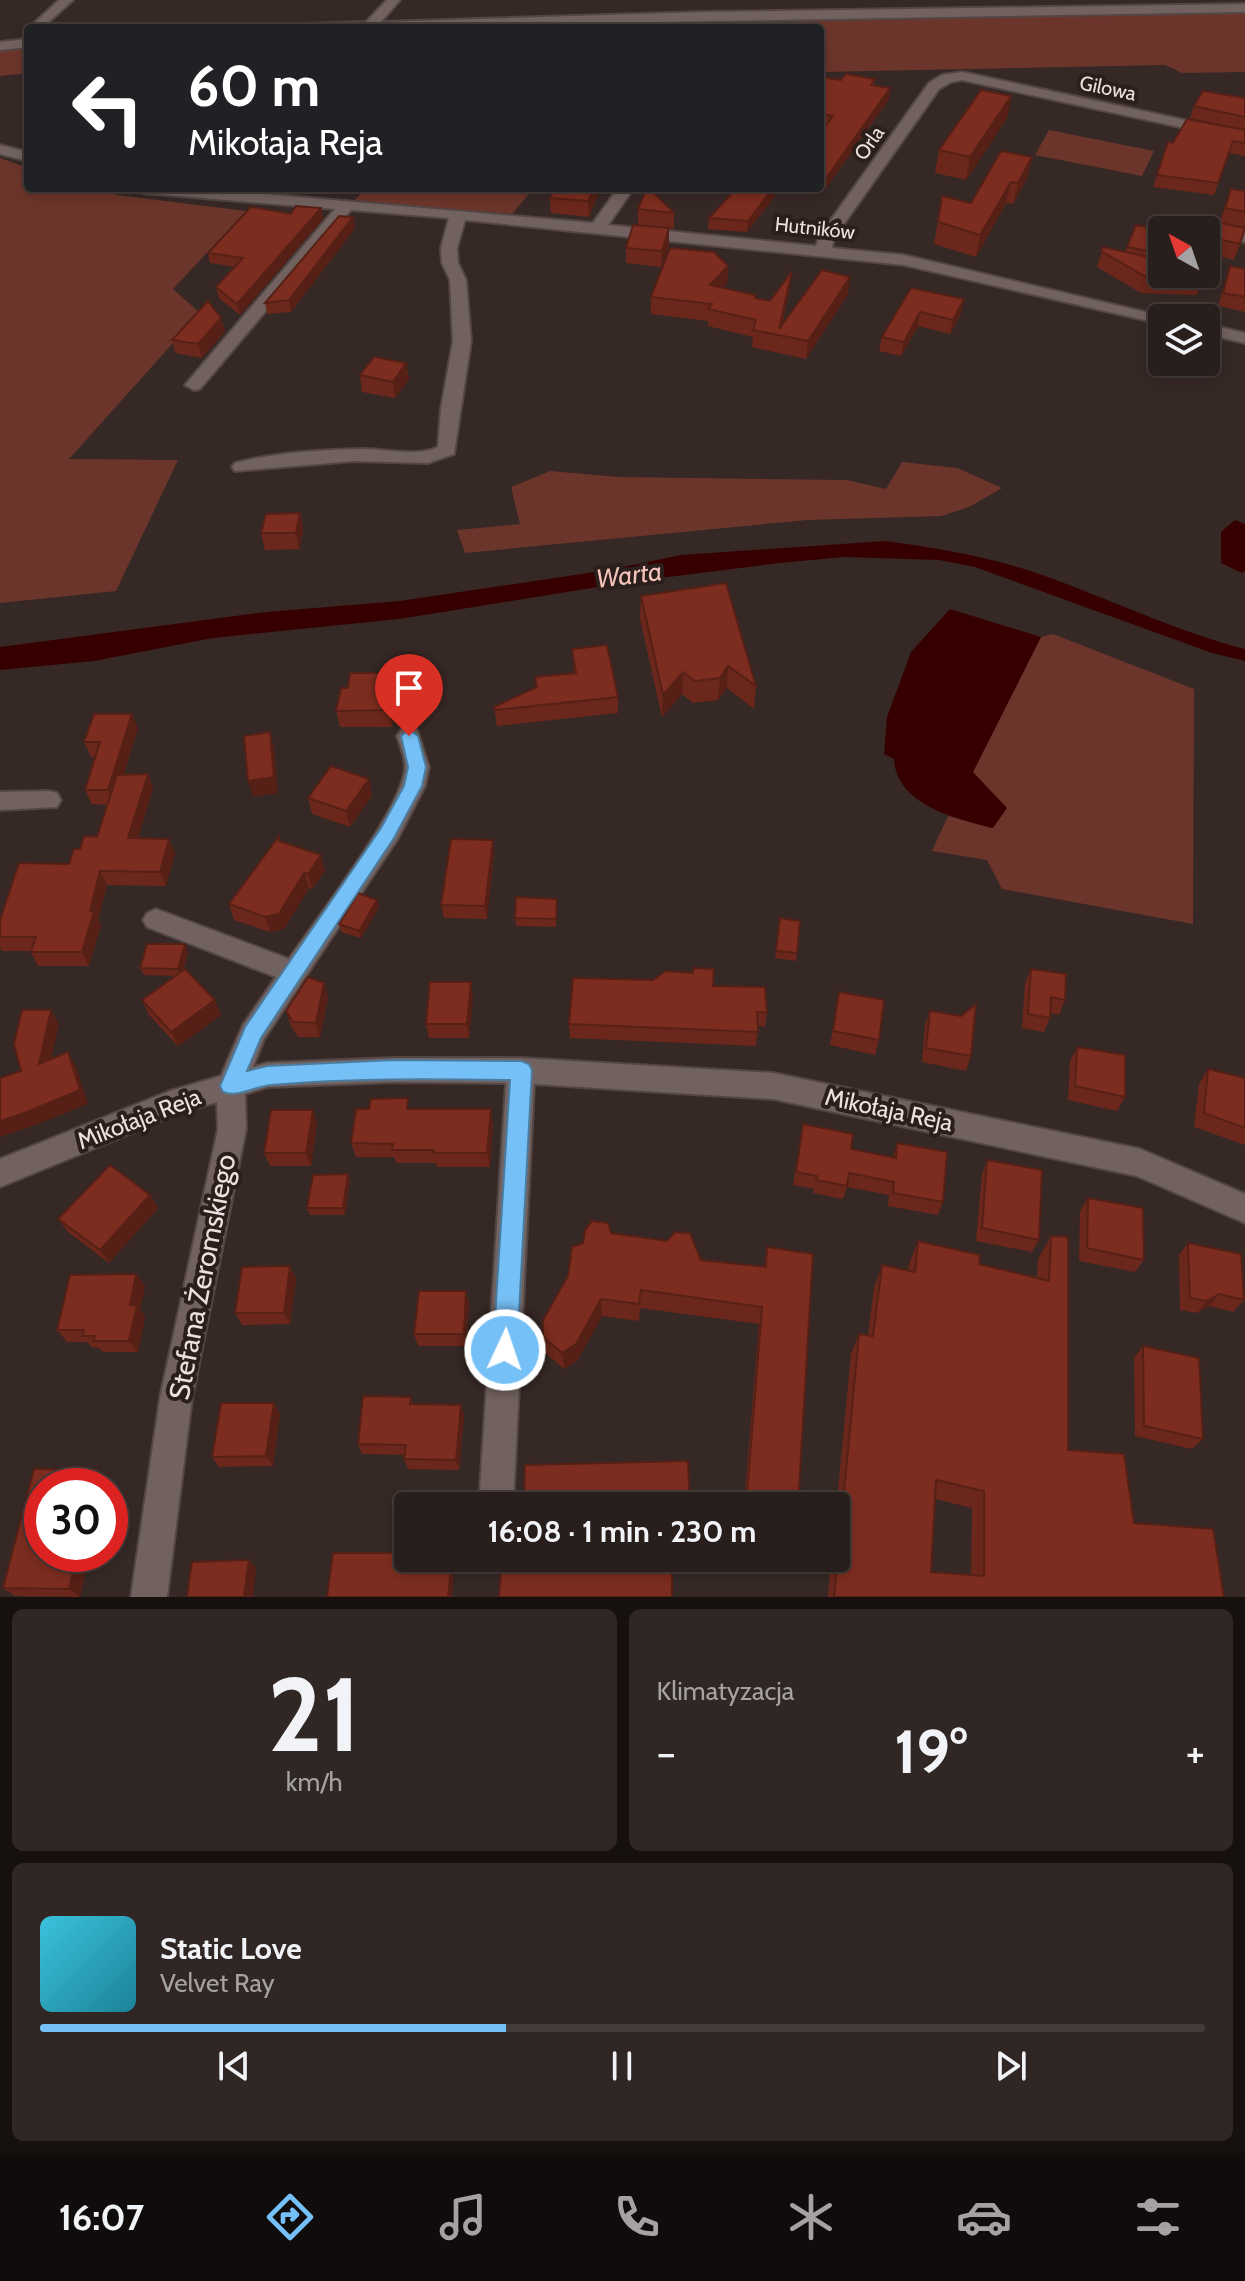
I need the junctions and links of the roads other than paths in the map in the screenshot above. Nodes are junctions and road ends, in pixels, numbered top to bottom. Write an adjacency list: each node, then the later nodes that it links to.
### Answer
1 (67, 0): 10 (street)
2 (394, 0): 11 (street)
3 (696, 0): 8 (street)
4 (860, 0): 7 (street)
5 (595, 7): 9 (street)
6 (1245, 8): 7 (street)
7 (852, 14): 8 (street)
8 (685, 17): 9 (street)
9 (587, 20): 12 (street)
10 (39, 24)
11 (372, 24)
12 (442, 24)
13 (962, 76): 14 (street, Gilowa); 26 (street, Orla)
14 (1245, 137)
15 (0, 149): 16 (street)
16 (24, 156)
17 (187, 192): 20 (street, Hutników)
18 (283, 192): 20 (street)
19 (623, 192): 23 (street)
20 (275, 200): 21 (street, Hutników)
21 (346, 206): 22 (street, Hutników); 30 (street)
22 (458, 215): 23 (street, Hutników); 31 (street)
23 (597, 228): 26 (street, Hutników)
24 (1220, 232): 25 (street)
25 (1245, 237)
26 (823, 251): 27 (street, Hutników)
27 (1148, 316)
28 (1220, 332): 29 (street)
29 (1245, 338)
30 (194, 385)
31 (242, 467)
32 (409, 736): 36 (street, Stefana Żeromskiego)
33 (49, 800): 34 (street)
34 (0, 801)
35 (156, 920): 36 (street)
36 (294, 972): 38 (street, Stefana Żeromskiego)
37 (521, 1070): 38 (street, Mikołaja Reja); 40 (street, Mikołaja Reja); 41 (street)
38 (231, 1086): 39 (street, Mikołaja Reja); 42 (street, Stefana Żeromskiego)
39 (0, 1173)
40 (1245, 1209)
41 (497, 1492)
42 (149, 1597)

